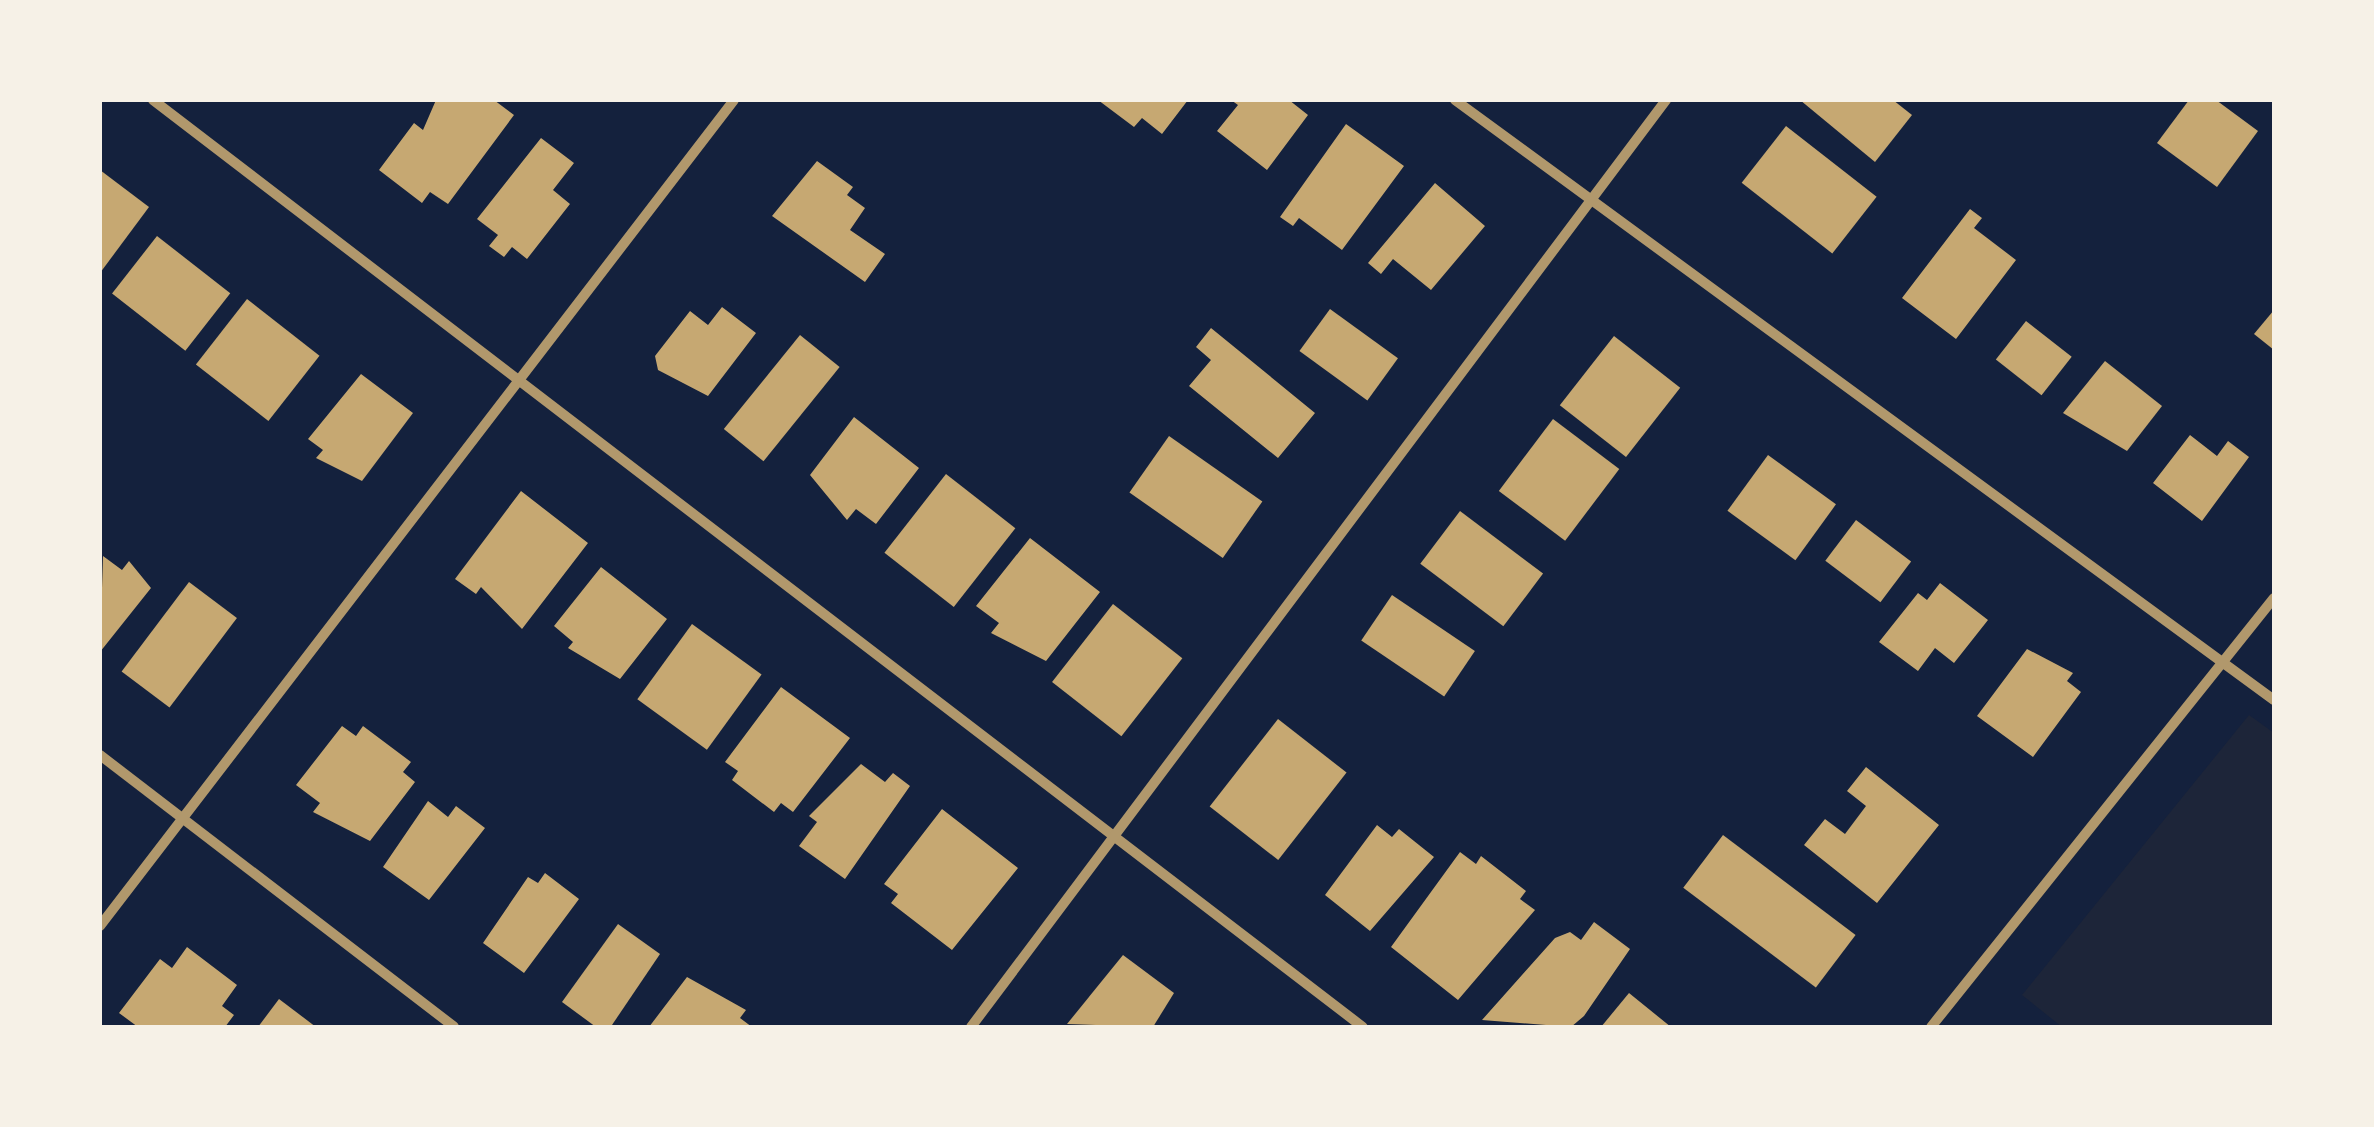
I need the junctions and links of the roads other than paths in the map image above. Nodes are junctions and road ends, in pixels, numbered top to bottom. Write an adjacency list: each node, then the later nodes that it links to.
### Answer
1 (154, 100): 6 (street)
2 (734, 100): 6 (street)
3 (1456, 100): 5 (street)
4 (1666, 100): 5 (street)
5 (1596, 198): 8 (street); 12 (street)
6 (520, 382): 11 (street); 12 (street)
7 (2274, 598): 8 (street)
8 (2224, 663): 9 (street); 17 (street)
9 (2274, 700)
10 (100, 755): 11 (street)
11 (181, 817): 13 (street); 14 (street)
12 (1114, 838): 15 (street); 16 (street)
13 (100, 926)
14 (454, 1027)
15 (971, 1027)
16 (1363, 1027)
17 (1931, 1027)

